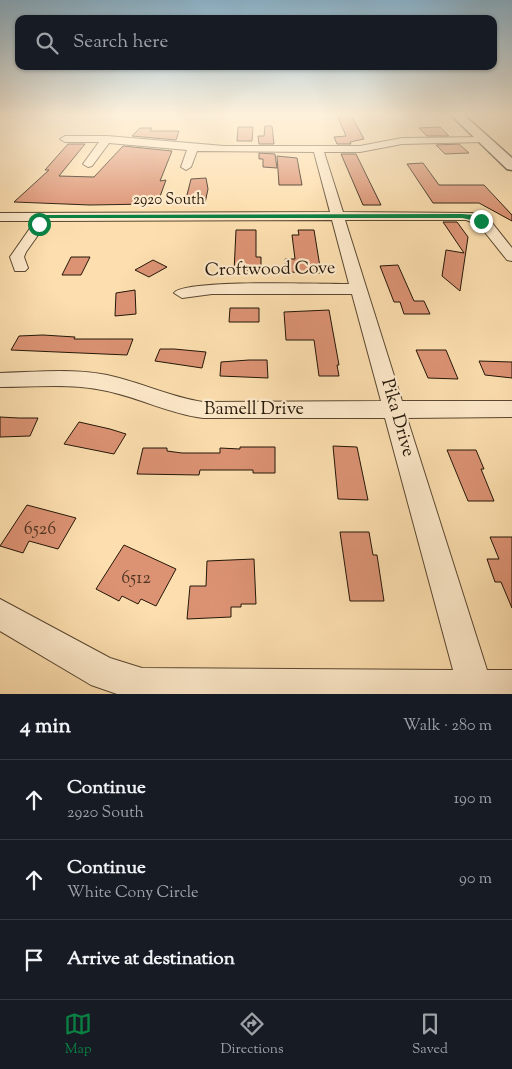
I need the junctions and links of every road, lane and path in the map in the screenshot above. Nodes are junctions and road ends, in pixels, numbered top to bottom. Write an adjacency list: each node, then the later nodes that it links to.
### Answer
1 (101, 147): 7 (street)
2 (187, 147): 5 (street)
3 (369, 147): 6 (street)
4 (492, 147): 8 (street)
5 (193, 148): 6 (street); 9 (street)
6 (318, 149): 11 (street, Pika Drive)
7 (88, 164)
8 (512, 166)
9 (186, 167)
10 (44, 216): 11 (street, 2920 South); 12 (street, 2920 South); 14 (street)
11 (338, 216): 13 (street); 15 (street, Pika Drive)
12 (0, 217)
13 (512, 257)
14 (20, 268)
15 (359, 289): 16 (street, Croftwood Cove); 19 (street, Pika Drive)
16 (182, 293)
17 (0, 380): 19 (street, Bamell Drive)
18 (512, 409): 19 (street, Bamell Drive)
19 (394, 410): 21 (street, Pika Drive)
20 (0, 614): 21 (street)
21 (475, 687): 22 (street)
22 (512, 687)

